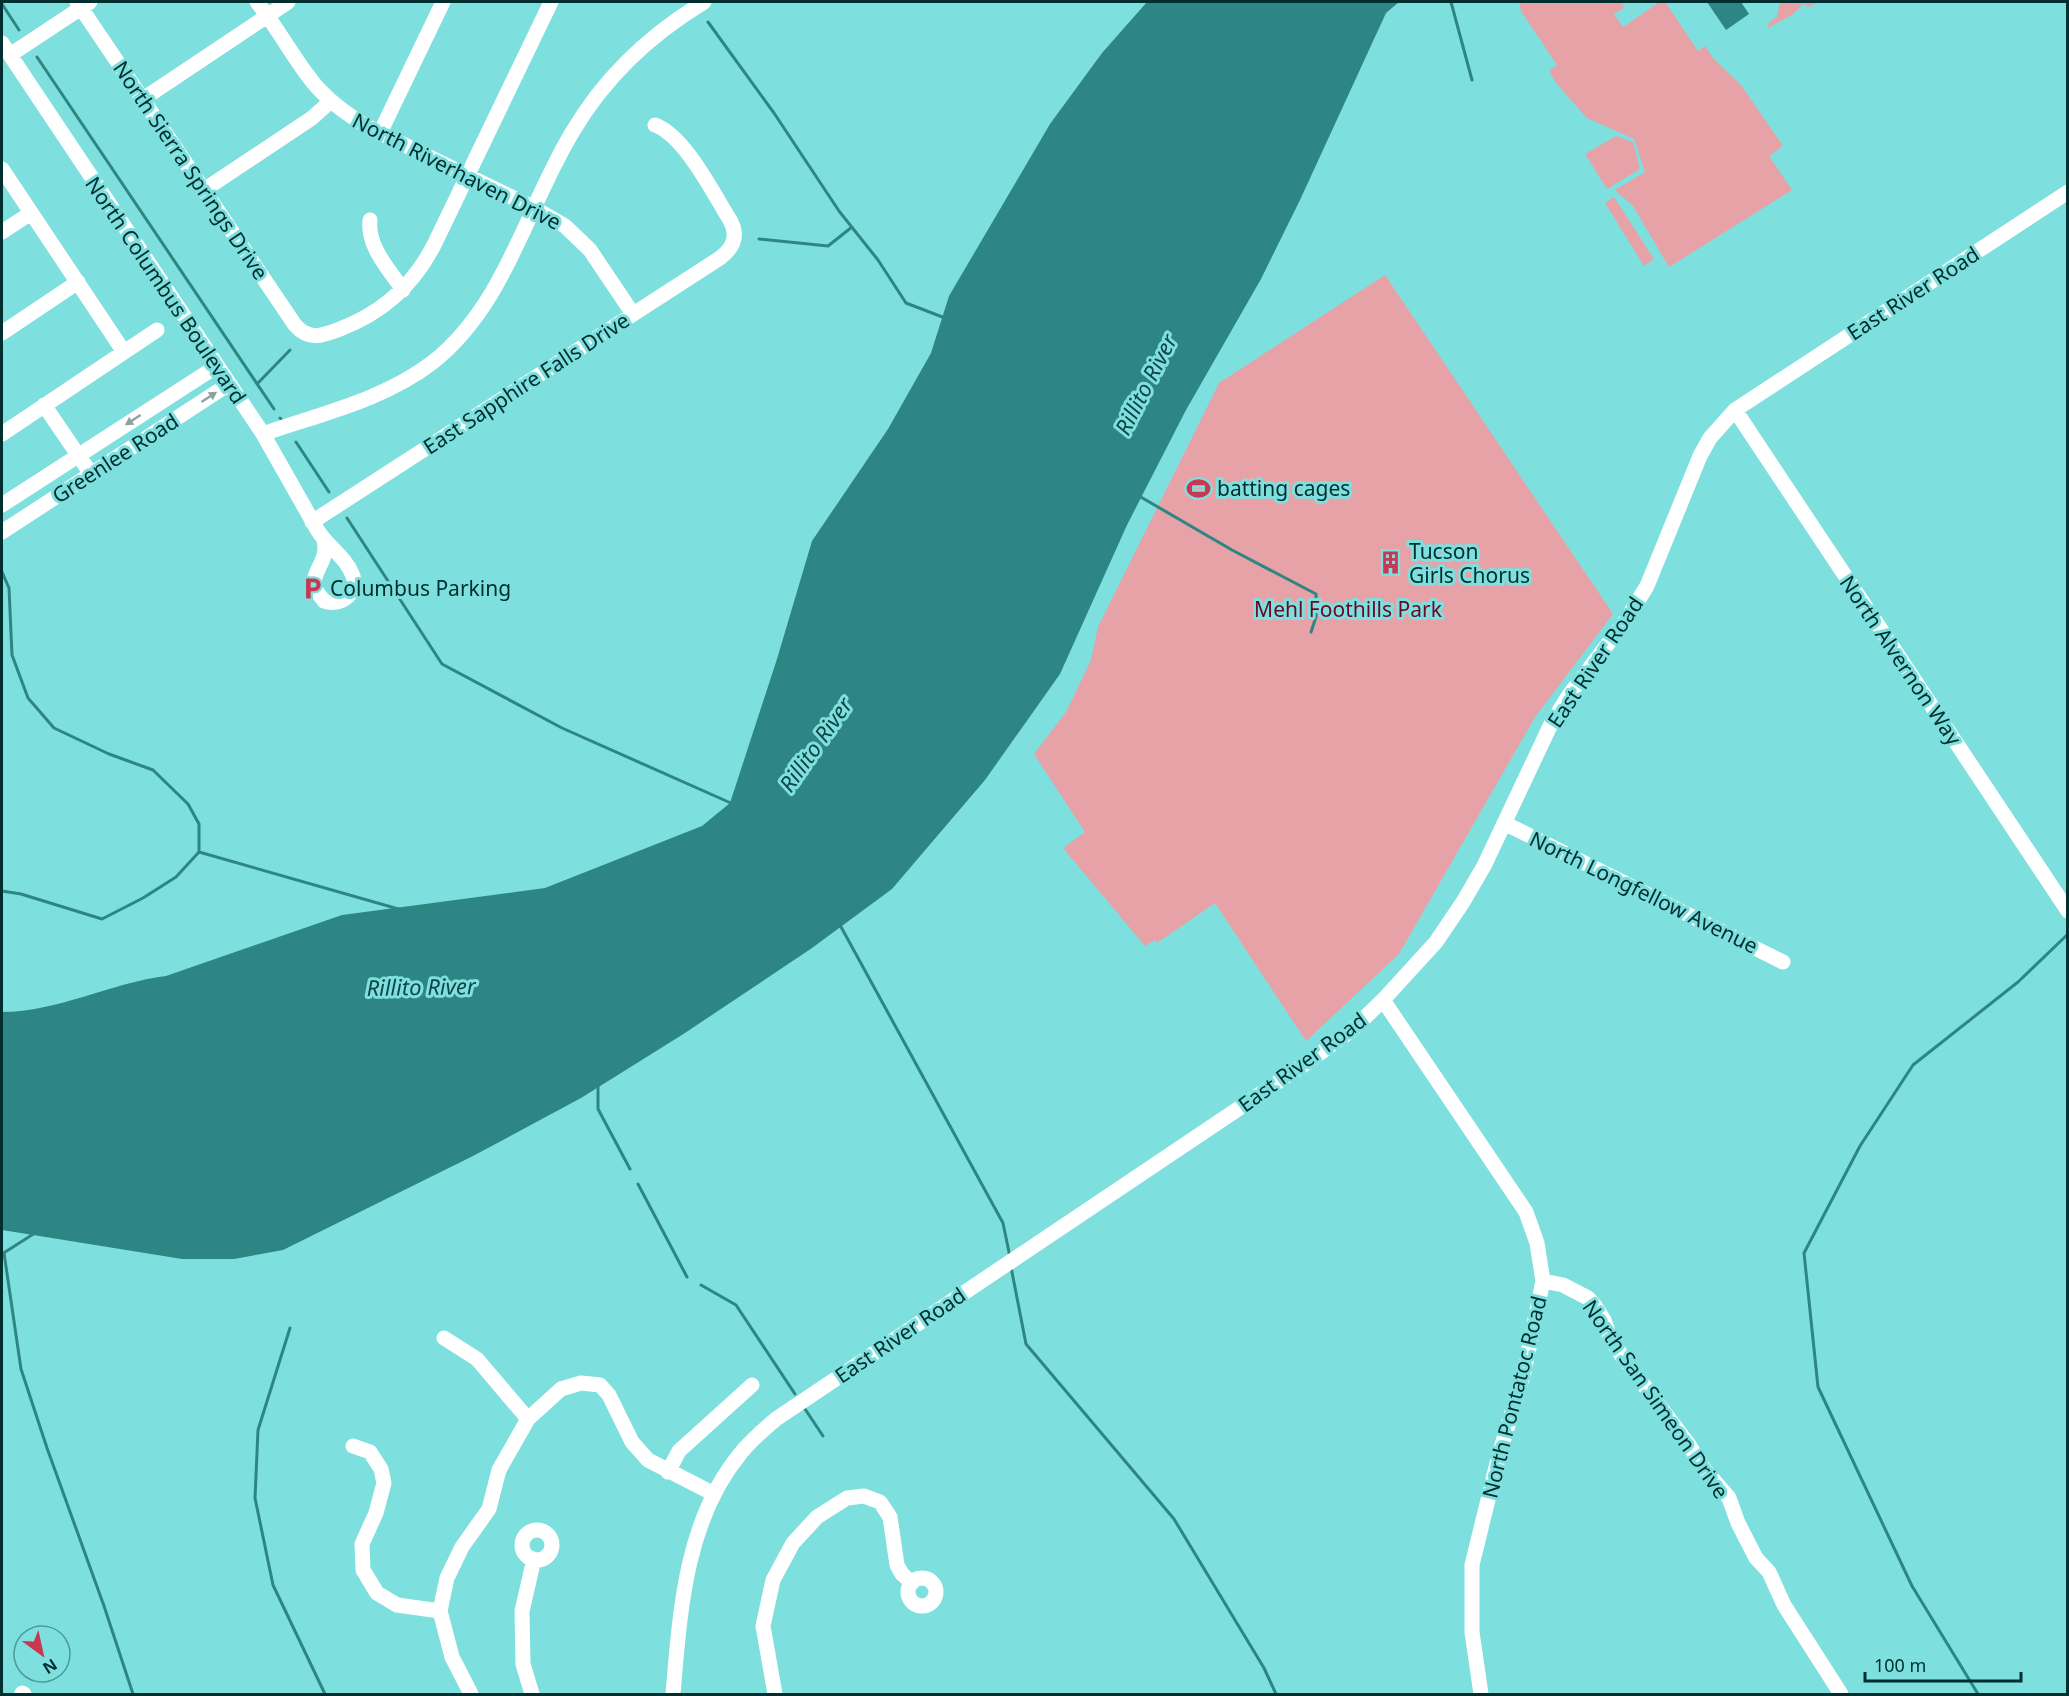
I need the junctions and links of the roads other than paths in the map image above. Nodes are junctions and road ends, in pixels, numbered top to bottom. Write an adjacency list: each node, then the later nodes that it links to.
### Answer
1 (257, 2): 7 (street, North Riverhaven Drive)
2 (288, 2): 7 (street)
3 (443, 2): 12 (street)
4 (551, 2): 14 (street)
5 (704, 2): 17 (street)
6 (83, 3): 8 (street); 9 (street, North Sierra Springs Drive)
7 (267, 15): 9 (street); 10 (street, North Riverhaven Drive)
8 (4, 55): 27 (street, North Columbus Boulevard)
9 (143, 99): 15 (street, North Sierra Springs Drive)
10 (331, 101): 12 (street, North Riverhaven Drive); 15 (street)
11 (655, 125): 23 (street, East Sapphire Falls Drive)
12 (380, 133): 14 (street, North Riverhaven Drive)
13 (2, 169): 18 (street)
14 (467, 175): 17 (street, North Riverhaven Drive); 22 (street)
15 (204, 190): 22 (street, North Sierra Springs Drive)
16 (2067, 192): 30 (street, East River Road)
17 (534, 208): 23 (street, North Riverhaven Drive); 32 (street)
18 (31, 213): 20 (street); 21 (street)
19 (370, 220): 22 (street)
20 (2, 232)
21 (78, 282): 25 (street); 26 (street)
22 (403, 290)
23 (633, 314): 36 (street, East Sapphire Falls Drive)
24 (157, 330): 26 (street)
25 (2, 333)
26 (124, 352): 29 (street)
27 (217, 366): 28 (street, North Columbus Boulevard); 33 (street, Greenlee Road, one-way to 33)
28 (229, 384): 32 (street, North Columbus Boulevard); 34 (street, Greenlee Road, one-way to 28)
29 (44, 405): 31 (street); 33 (street)
30 (1735, 410): 39 (street, East River Road); 40 (street, North Alvernon Way)
31 (2, 434)
32 (263, 434): 36 (street, North Columbus Boulevard)
33 (78, 456): 34 (street); 35 (street, Greenlee Road)
34 (91, 474): 37 (street, Greenlee Road)
35 (2, 506)
36 (312, 522): 38 (street, North Columbus Boulevard)
37 (2, 532)
38 (324, 540)
39 (1504, 823): 41 (street, North Longfellow Avenue); 42 (street, East River Road)
40 (2067, 910)
41 (1784, 962)
42 (1383, 1000): 43 (street, North Pontatoc Road); 49 (street, East River Road)
43 (1543, 1281): 57 (street, North Pontatoc Road); 58 (street, North San Simeon Drive)
44 (444, 1338): 46 (street)
45 (752, 1384): 48 (street)
46 (528, 1419): 48 (street); 52 (street)
47 (353, 1446): 52 (street)
48 (668, 1472): 49 (street)
49 (714, 1494): 55 (street, East River Road)
50 (534, 1559): 54 (street)
51 (912, 1583): 56 (street)
52 (440, 1611): 53 (street)
53 (471, 1695)
54 (532, 1695)
55 (673, 1695)
56 (775, 1695)
57 (1481, 1695)
58 (1841, 1695)

